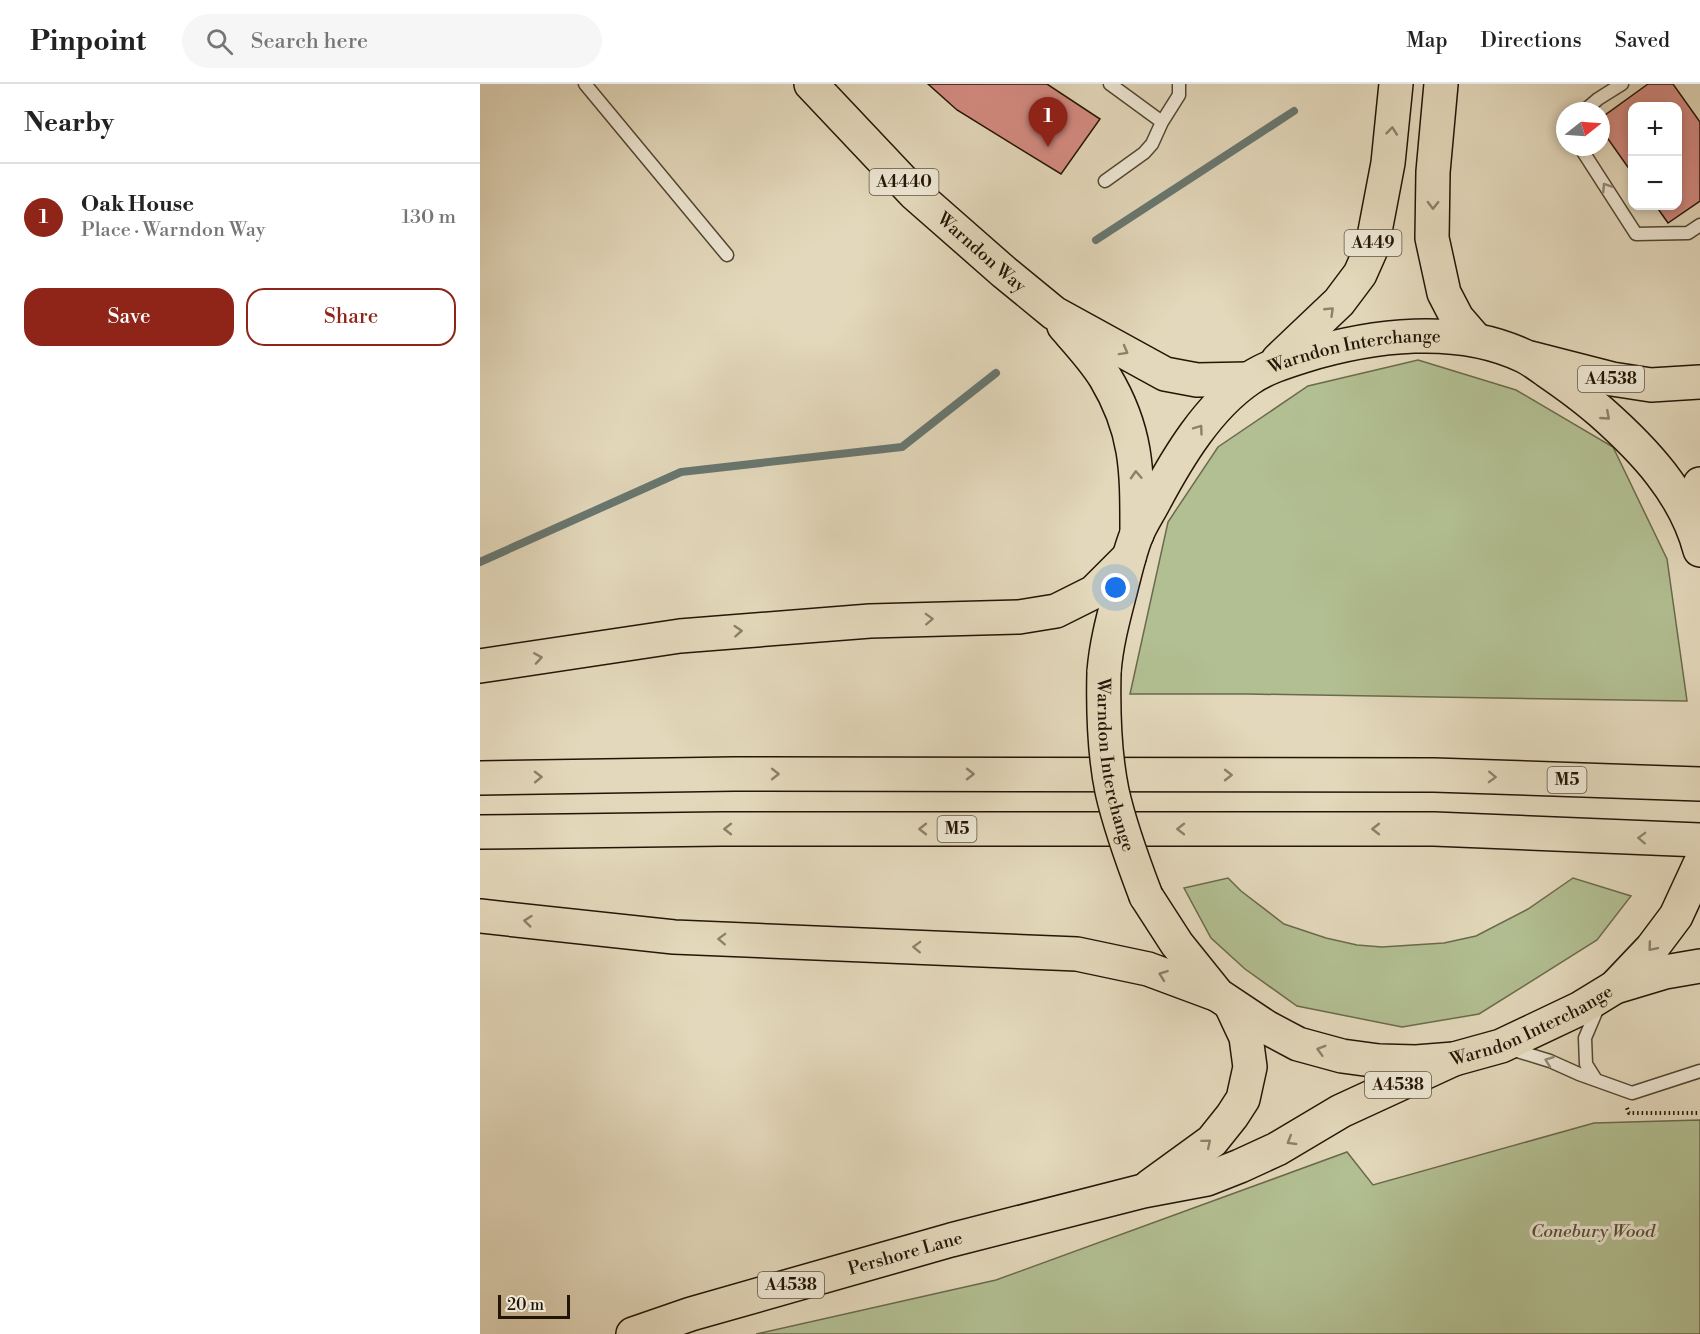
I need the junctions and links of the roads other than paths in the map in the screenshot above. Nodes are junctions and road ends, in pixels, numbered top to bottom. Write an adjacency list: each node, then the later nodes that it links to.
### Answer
1 (585, 84): 13 (lane)
2 (811, 84): 14 (main road, Warndon Way / A4440)
3 (1110, 84): 9 (lane)
4 (1179, 84): 9 (lane)
5 (1396, 84): 17 (main road, A449, one-way to 5)
6 (1441, 84): 15 (main road, one-way to 15)
7 (1622, 84): 8 (lane)
8 (1594, 102)
9 (1162, 122): 11 (lane)
10 (1586, 156): 12 (lane, one-way to 10)
11 (1105, 181)
12 (1700, 225)
13 (727, 255)
14 (1054, 313): 17 (main road, Warndon Way / A4440, one-way to 17); 21 (main road, Warndon Way / A4440, one-way to 14)
15 (1476, 340): 16 (main road, Warndon Interchange); 17 (main road, Warndon Interchange)
16 (1525, 356): 18 (main road, A4538); 20 (main road, Warndon Interchange, one-way to 20)
17 (1260, 373): 21 (main road, Warndon Interchange, one-way to 17)
18 (1700, 382)
19 (1700, 484): 20 (main road)
20 (1696, 538)
21 (1133, 545): 22 (main road, one-way to 21); 31 (main road, Warndon Interchange, bridge)
22 (480, 666)
23 (480, 778): 24 (main road, M5, one-way to 24)
24 (1700, 784)
25 (480, 832): 26 (main road, M5, one-way to 25)
26 (1700, 840)
27 (1700, 864): 30 (main road, Warndon Interchange, one-way to 30)
28 (480, 916): 31 (main road, one-way to 28)
29 (1700, 966): 30 (main road)
30 (1609, 992): 32 (main road, Warndon Interchange); 35 (lane)
31 (1225, 1000): 33 (main road, Warndon Interchange, one-way to 31); 36 (main road, Pershore Lane / A4538, one-way to 31)
32 (1501, 1046): 33 (main road, Warndon Interchange); 35 (lane, one-way to 32)
33 (1454, 1059): 36 (main road, Pershore Lane / A4538, one-way to 36)
34 (1700, 1071): 35 (lane)
35 (1596, 1080)
36 (1143, 1191): 37 (main road, Pershore Lane / A4538)
37 (633, 1334)

